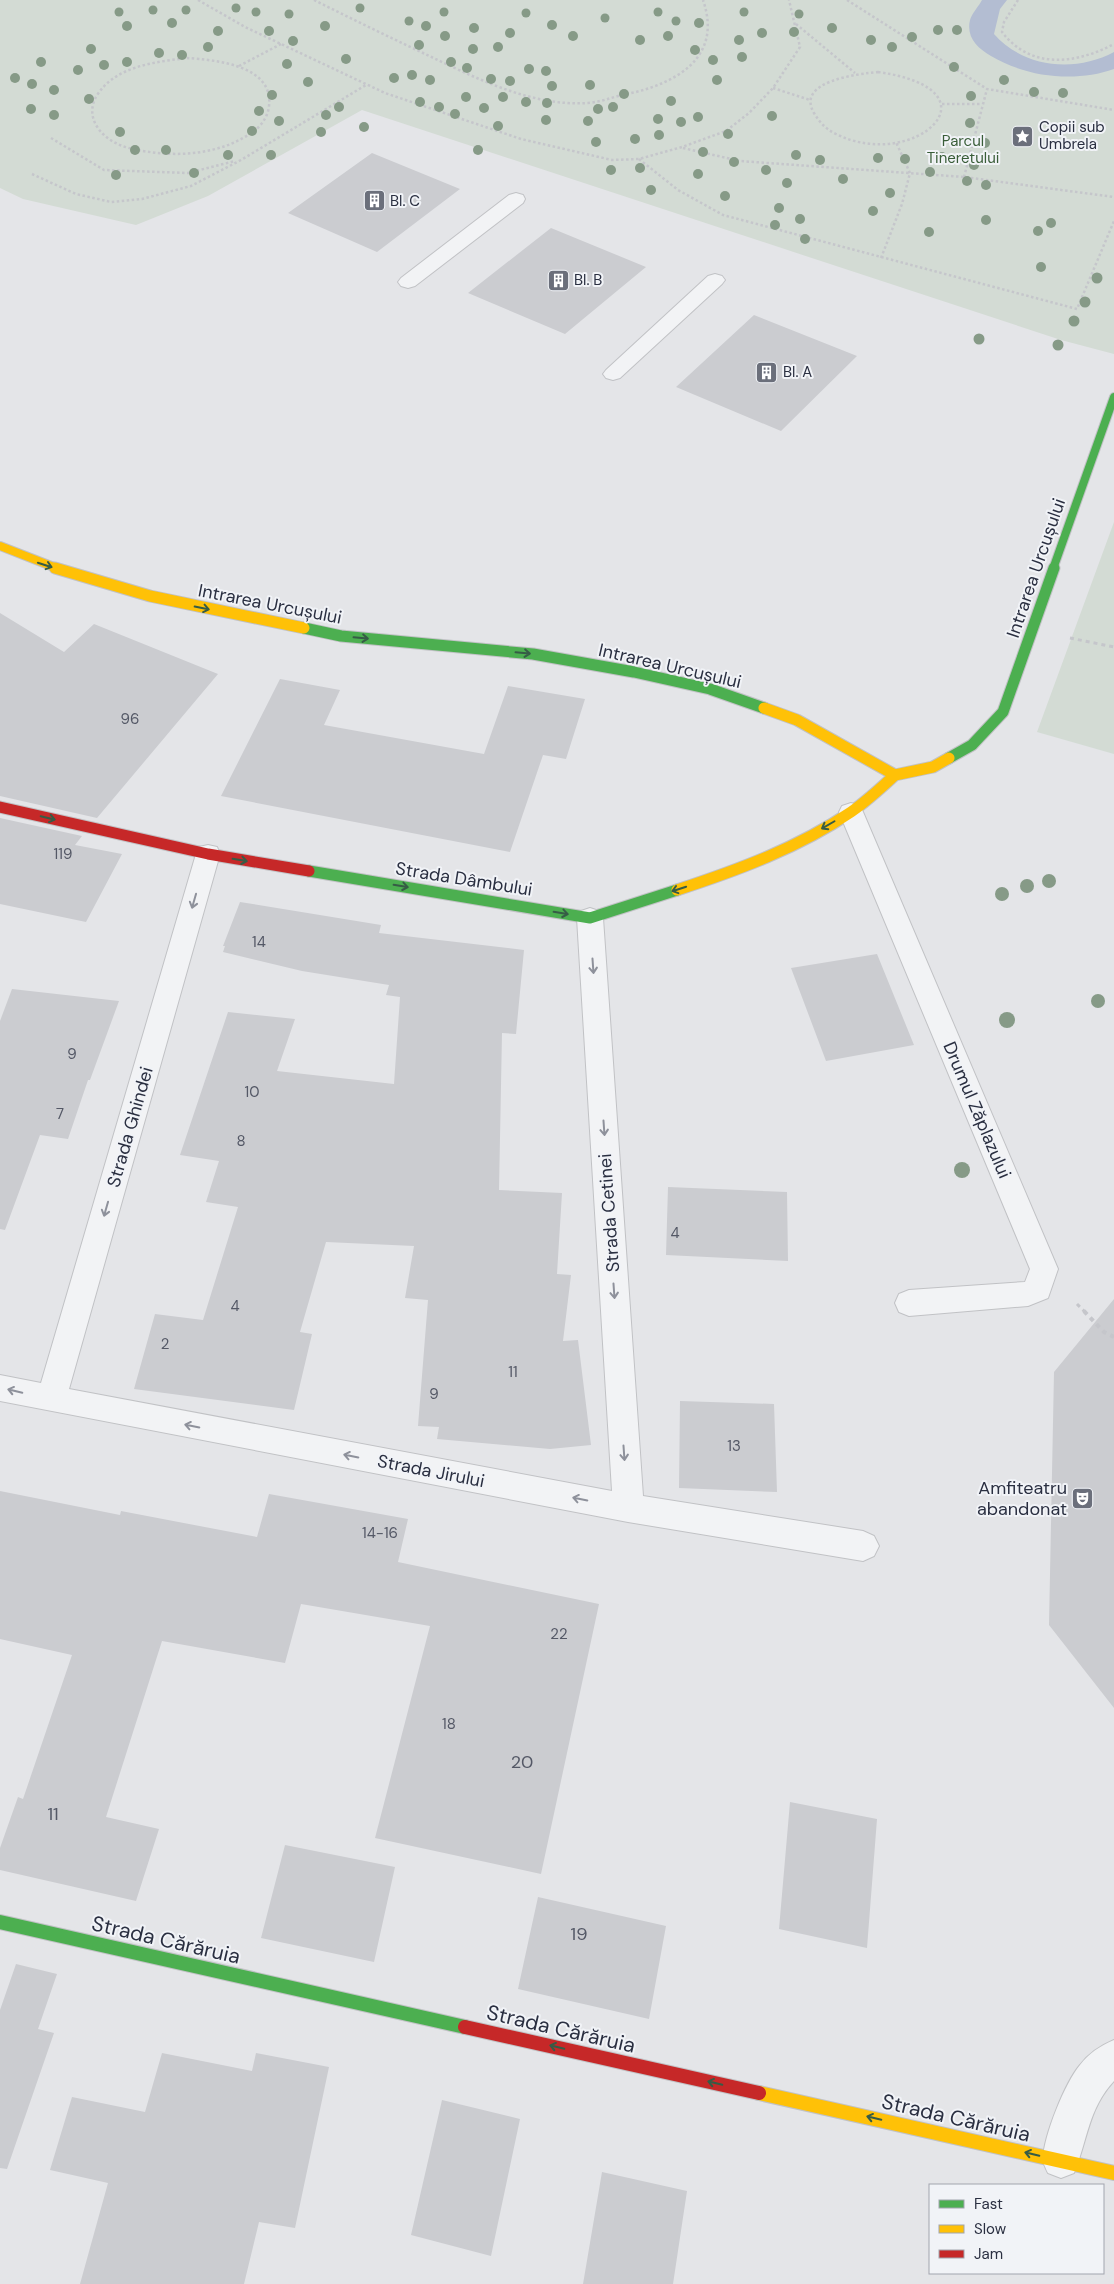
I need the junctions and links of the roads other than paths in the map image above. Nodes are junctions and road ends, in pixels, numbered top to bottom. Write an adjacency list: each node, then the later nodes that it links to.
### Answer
1 (516, 200): 3 (street)
2 (715, 280): 4 (street)
3 (408, 282)
4 (613, 374)
5 (1114, 397): 7 (street, Intrarea Urcușului)
6 (0, 546): 7 (street, Intrarea Urcușului, one-way to 7)
7 (895, 775): 9 (street, Strada Dâmbului)
8 (0, 807): 10 (street, Strada Dâmbului, one-way to 10)
9 (852, 812): 11 (street, Strada Dâmbului, one-way to 11); 12 (street, Drumul Zăplazului)
10 (208, 854): 11 (street, Strada Dâmbului, one-way to 11); 14 (street, Strada Ghindei, one-way to 14)
11 (590, 918): 15 (street, Strada Cetinei, one-way to 15)
12 (909, 1303)
13 (0, 1388): 14 (street, Strada Jirului, one-way to 13)
14 (51, 1400): 15 (street, Strada Jirului, one-way to 14)
15 (628, 1508): 16 (street, Strada Jirului)
16 (863, 1546)
17 (0, 1922): 19 (street, Strada Cărăruia, one-way to 17)
18 (1114, 2058): 19 (street)
19 (1061, 2160): 20 (street, Strada Cărăruia)
20 (1114, 2173)

